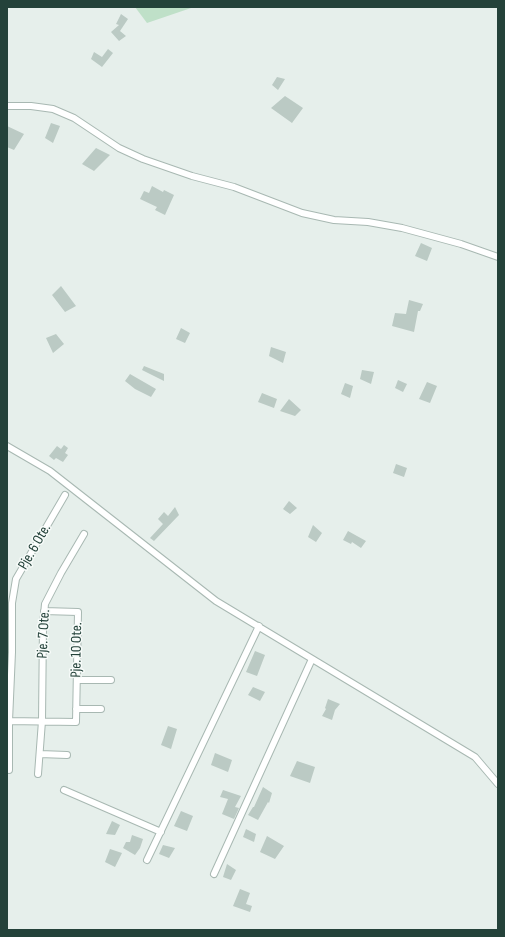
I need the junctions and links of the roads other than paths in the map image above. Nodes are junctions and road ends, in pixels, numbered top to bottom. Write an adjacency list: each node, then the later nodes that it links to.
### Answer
1 (7, 106): 2 (street)
2 (498, 257)
3 (7, 446): 7 (street)
4 (64, 495): 13 (street, Pje. 6 Ote.)
5 (84, 534): 6 (street, Pje. 7 Ote.)
6 (44, 612): 9 (street, Pje. 10 Ote.); 14 (street, Pje. 7 Ote.)
7 (259, 626): 8 (street); 21 (street)
8 (312, 659): 19 (street); 23 (street)
9 (77, 680): 10 (street); 11 (street, Pje. 10 Ote.)
10 (112, 680)
11 (76, 709): 12 (street); 14 (street, Pje. 10 Ote.)
12 (101, 709)
13 (8, 721): 14 (street); 17 (street, Pje. 6 Ote.)
14 (42, 721): 15 (street, Pje. 7 Ote.)
15 (40, 754): 16 (street); 18 (street, Pje. 7 Ote.)
16 (67, 755)
17 (9, 770)
18 (38, 774)
19 (498, 784)
20 (64, 790): 21 (street)
21 (161, 832): 22 (street)
22 (147, 860)
23 (214, 874)

